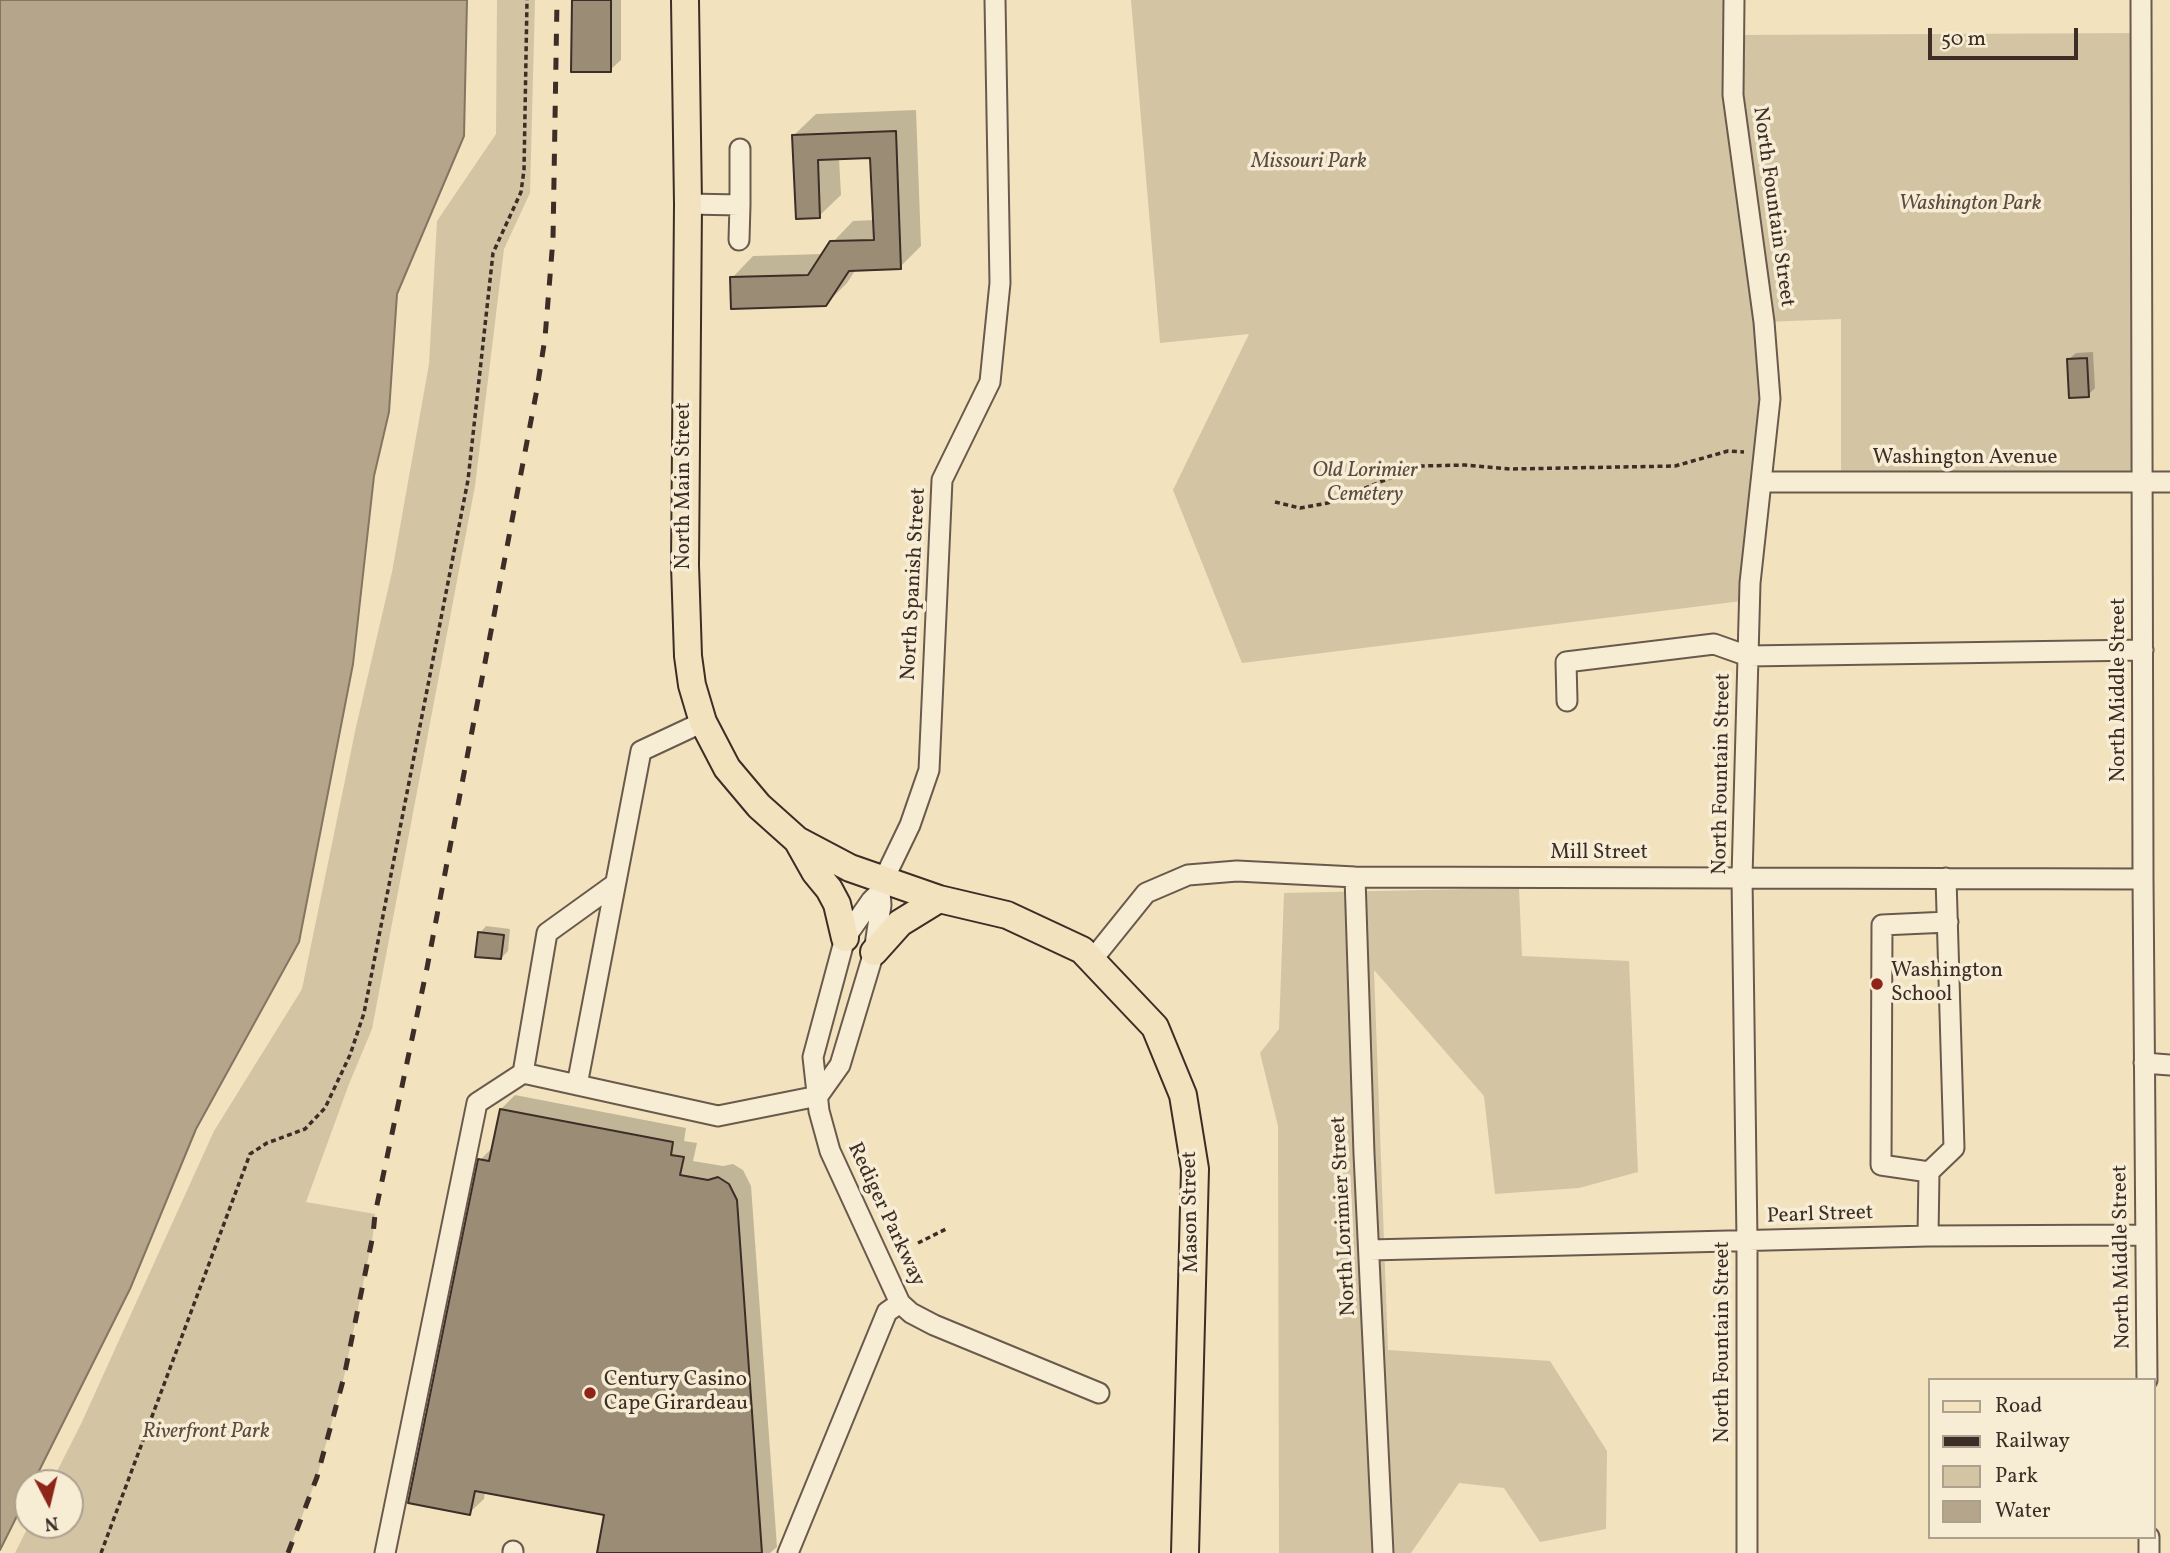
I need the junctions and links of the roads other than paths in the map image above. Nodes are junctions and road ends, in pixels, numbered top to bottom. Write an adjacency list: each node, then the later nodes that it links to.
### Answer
1 (685, 0): 6 (main road, North Main Street)
2 (995, 0): 22 (street, North Spanish Street)
3 (1734, 0): 9 (street, North Fountain Street)
4 (2141, 0): 10 (street, North Middle Street)
5 (740, 149): 7 (street)
6 (688, 204): 7 (street); 15 (main road, North Main Street)
7 (740, 205): 8 (street)
8 (739, 240)
9 (1761, 482): 10 (street, Washington Avenue); 13 (street, North Fountain Street)
10 (2143, 482): 11 (street, Washington Avenue); 12 (street, North Middle Street)
11 (2170, 482)
12 (2143, 650): 13 (street); 20 (street, North Middle Street)
13 (1748, 656): 14 (street); 18 (street, North Fountain Street)
14 (1567, 701)
15 (703, 722): 16 (main road, North Main Street); 21 (street)
16 (797, 840): 22 (main road, North Main Street); 25 (main road)
17 (1355, 877): 18 (street, Mill Street); 27 (street, Mill Street); 37 (street, North Lorimier Street)
18 (1742, 877): 19 (street, Mill Street); 36 (street, North Fountain Street)
19 (1947, 878): 20 (street, Mill Street); 24 (street)
20 (2143, 879): 28 (street, North Middle Street)
21 (615, 884): 30 (street); 31 (street)
22 (882, 886): 23 (main road, Mason Street); 25 (street, Rediger Parkway); 26 (street)
23 (939, 899): 26 (main road); 27 (main road, Mason Street)
24 (1948, 922): 33 (street); 33 (street)
25 (845, 938): 32 (street, Rediger Parkway)
26 (874, 952): 32 (street)
27 (1092, 960): 43 (main road, Mason Street)
28 (2144, 1063): 29 (street); 34 (street, North Middle Street)
29 (2170, 1065)
30 (523, 1073): 31 (street); 41 (street)
31 (577, 1085): 32 (street)
32 (818, 1096): 38 (street, Rediger Parkway)
33 (1929, 1172): 35 (street)
34 (2145, 1235): 35 (street, Pearl Street); 39 (street, North Middle Street)
35 (1928, 1236): 36 (street, Pearl Street)
36 (1747, 1241): 37 (street, Pearl Street); 45 (street, North Fountain Street)
37 (1370, 1250): 44 (street, North Lorimier Street)
38 (900, 1303): 40 (street, Rediger Parkway); 42 (street)
39 (2147, 1378)
40 (1099, 1393)
41 (386, 1553)
42 (788, 1553)
43 (1185, 1553)
44 (1383, 1553)
45 (1747, 1553)

